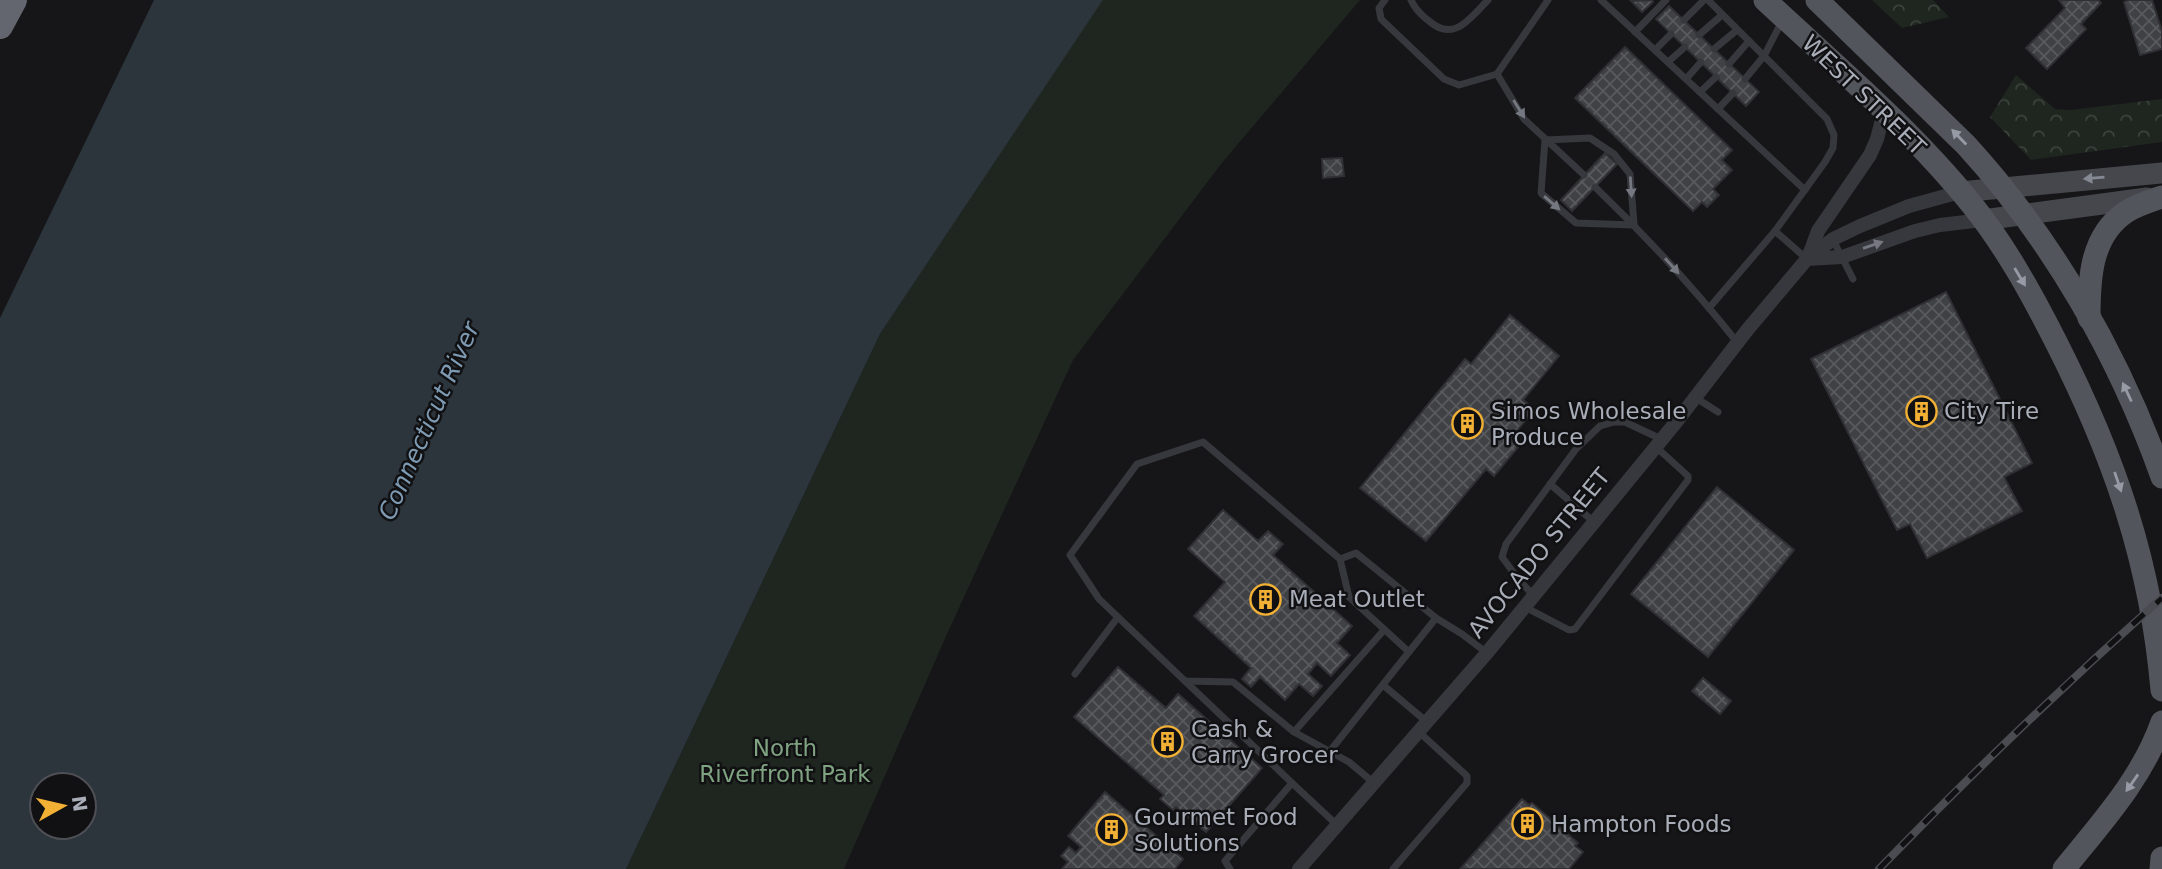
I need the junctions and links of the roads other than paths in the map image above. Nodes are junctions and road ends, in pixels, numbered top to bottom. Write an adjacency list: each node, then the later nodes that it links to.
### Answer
1 (14, 0): 14 (highway)
2 (1385, 0): 27 (lane)
3 (1411, 0): 4 (lane)
4 (1488, 0)
5 (1548, 0): 27 (lane)
6 (1601, 0): 16 (lane)
7 (1666, 0): 16 (lane)
8 (1706, 0): 11 (lane); 13 (lane)
9 (1765, 0): 12 (main road, WEST STREET)
10 (1817, 0): 39 (main road, WEST STREET, one-way to 10)
11 (1722, 15): 15 (lane); 18 (lane)
12 (1784, 18): 23 (lane); 34 (main road, WEST STREET)
13 (1684, 20)
14 (0, 26)
15 (1737, 30): 19 (lane); 21 (lane)
16 (1635, 32): 22 (lane)
17 (1671, 34): 22 (lane)
18 (1699, 35)
19 (1749, 41): 23 (lane); 26 (lane)
20 (1685, 47): 24 (lane)
21 (1714, 49)
22 (1655, 50): 24 (lane)
23 (1764, 56): 30 (lane); 40 (lane)
24 (1668, 62): 29 (lane)
25 (1701, 62): 29 (lane)
26 (1729, 64)
27 (1497, 74): 35 (lane, one-way to 35)
28 (1716, 77): 31 (lane)
29 (1686, 79): 31 (lane)
30 (1745, 79)
31 (1700, 92): 33 (lane)
32 (1733, 93): 33 (lane)
33 (1718, 109): 40 (lane)
34 (1884, 112): 41 (main road, WEST STREET); 49 (street, AVOCADO STREET)
35 (1545, 140): 37 (lane); 45 (lane, one-way to 45); 45 (lane, one-way to 45)
36 (2162, 173): 39 (street, one-way to 39)
37 (1584, 175)
38 (1595, 187): 45 (lane)
39 (2004, 188): 41 (street); 43 (main road, WEST STREET)
40 (1805, 190): 46 (lane)
41 (1960, 192): 44 (main road, WEST STREET); 47 (street, AVOCADO STREET)
42 (2162, 197): 43 (street); 52 (main road)
43 (2023, 215): 44 (street); 52 (main road, WEST STREET)
44 (1983, 220): 48 (street, one-way to 44); 70 (main road, WEST STREET, one-way to 70)
45 (1634, 225): 51 (lane, one-way to 51)
46 (1775, 231): 49 (lane); 51 (lane)
47 (1833, 239): 48 (lane); 49 (street, AVOCADO STREET)
48 (1842, 257): 49 (street); 50 (lane)
49 (1807, 259): 53 (street, AVOCADO STREET)
50 (1853, 279)
51 (1709, 308): 53 (lane)
52 (2090, 318): 57 (main road, WEST STREET, one-way to 52)
53 (1737, 343): 54 (street, AVOCADO STREET)
54 (1696, 398): 55 (lane); 56 (street, AVOCADO STREET)
55 (1718, 412)
56 (1659, 443): 58 (lane); 59 (street, AVOCADO STREET); 61 (lane)
57 (2162, 477)
58 (1550, 484): 59 (lane); 61 (lane)
59 (1594, 522): 61 (street, AVOCADO STREET)
60 (1340, 559): 62 (lane); 63 (lane); 64 (lane)
61 (1529, 601): 66 (street, AVOCADO STREET)
62 (1118, 617): 67 (lane); 68 (lane)
63 (1436, 618): 65 (lane); 66 (lane)
64 (1384, 630): 65 (lane); 73 (lane)
65 (1409, 652): 69 (lane)
66 (1487, 653): 72 (street, AVOCADO STREET)
67 (1074, 674)
68 (1185, 681): 73 (lane); 75 (lane)
69 (1383, 685): 72 (lane); 74 (lane)
70 (2162, 690)
71 (2162, 722): 82 (main road, one-way to 82)
72 (1423, 727): 76 (street, AVOCADO STREET); 81 (lane)
73 (1294, 732): 74 (lane)
74 (1330, 751): 76 (lane)
75 (1292, 783): 77 (lane); 79 (lane)
76 (1374, 783): 77 (street, AVOCADO STREET)
77 (1337, 825): 80 (street, AVOCADO STREET)
78 (2162, 858): 83 (main road)
79 (1230, 869)
80 (1299, 869)
81 (1393, 869)
82 (2064, 869)
83 (2161, 869)

